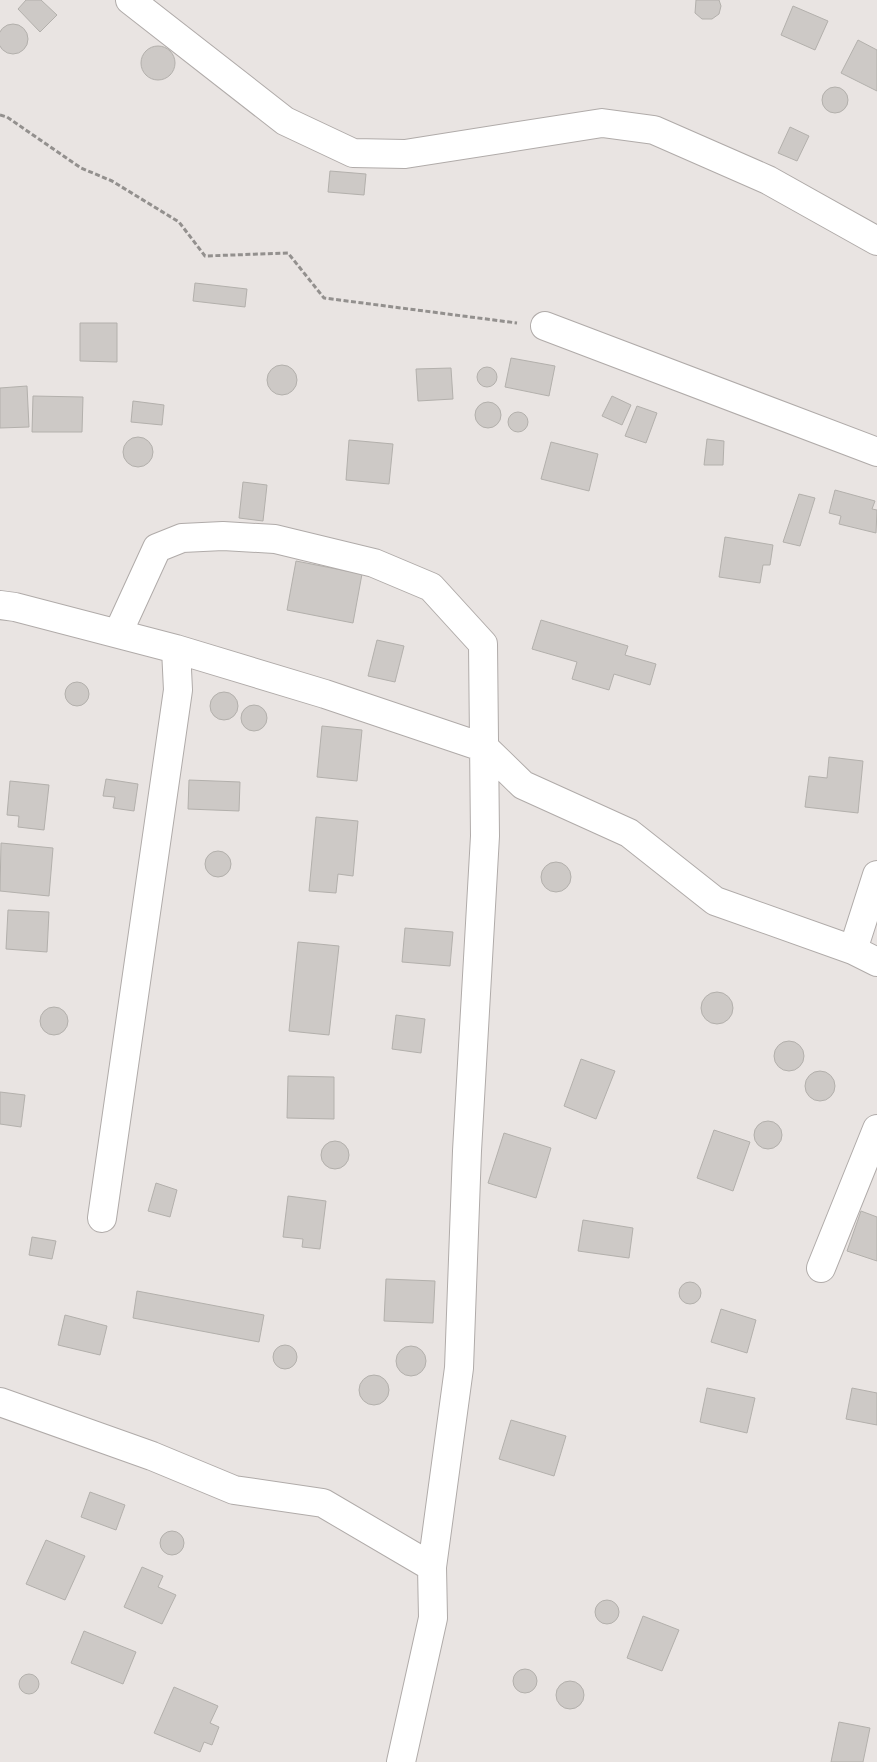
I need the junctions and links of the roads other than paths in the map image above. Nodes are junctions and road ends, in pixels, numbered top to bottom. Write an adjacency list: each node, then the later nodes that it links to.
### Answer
1 (130, 0): 2 (street)
2 (877, 240)
3 (545, 326): 4 (street)
4 (877, 452)
5 (0, 605): 6 (street)
6 (118, 633): 7 (street); 8 (street)
7 (176, 649): 8 (street); 13 (street)
8 (485, 748): 10 (street); 16 (street)
9 (877, 875): 10 (street)
10 (853, 950): 11 (street)
11 (877, 962)
12 (877, 1129): 14 (street)
13 (102, 1218)
14 (821, 1268)
15 (0, 1402): 16 (street)
16 (432, 1567): 17 (street)
17 (401, 1762)

